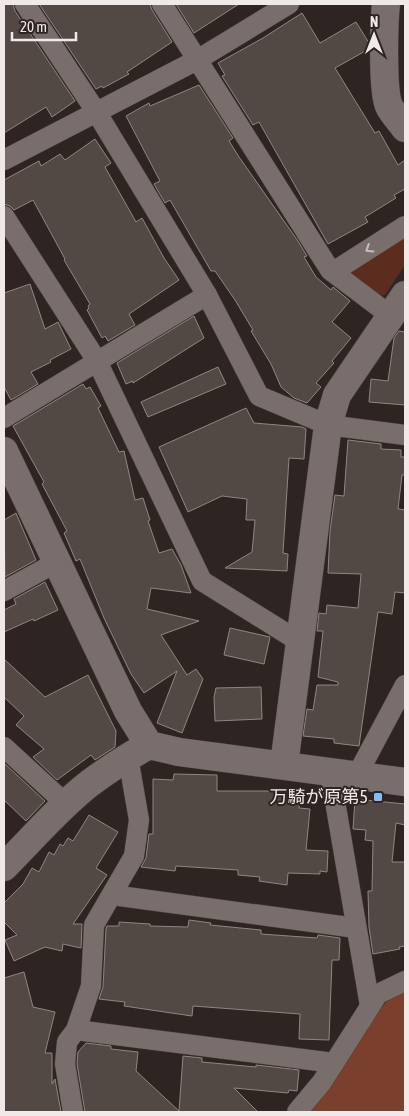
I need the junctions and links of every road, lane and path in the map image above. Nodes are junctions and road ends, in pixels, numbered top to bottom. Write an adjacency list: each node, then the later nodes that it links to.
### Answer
1 (25, 4): 6 (street)
2 (162, 4): 5 (street)
3 (290, 4): 5 (street)
4 (386, 4): 7 (street)
5 (197, 60): 6 (street); 11 (street)
6 (97, 113): 8 (street); 12 (street)
7 (405, 128)
8 (4, 160)
9 (4, 216): 14 (street)
10 (405, 226): 11 (street, one-way to 11)
11 (333, 272): 13 (street)
12 (207, 294): 14 (street); 16 (street)
13 (399, 308): 16 (street)
14 (97, 361): 15 (street); 22 (street)
15 (4, 418)
16 (328, 425): 17 (street); 22 (street)
17 (405, 435)
18 (4, 452): 19 (street)
19 (12, 487): 20 (street)
20 (57, 562): 21 (street); 25 (street)
21 (4, 591)
22 (300, 642): 26 (street)
23 (405, 685): 28 (street)
24 (4, 748): 30 (street)
25 (138, 751): 26 (street); 30 (street); 32 (street)
26 (284, 765): 27 (street)
27 (330, 772): 28 (street); 33 (street)
28 (357, 775): 29 (street)
29 (405, 782)
30 (66, 804): 31 (street)
31 (4, 866)
32 (112, 895): 33 (street); 36 (street)
33 (356, 928): 35 (street)
34 (405, 981): 35 (street)
35 (370, 1006): 37 (street)
36 (76, 1030): 37 (street); 38 (street)
37 (334, 1062): 39 (street)
38 (73, 1112)
39 (297, 1112)

